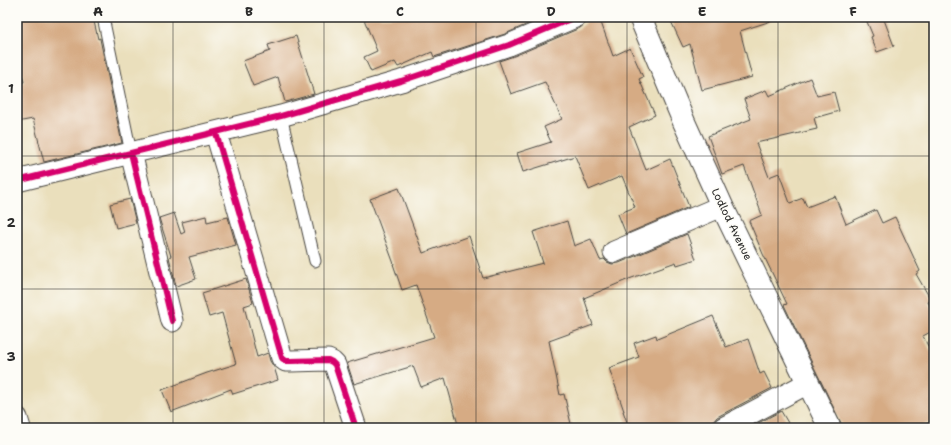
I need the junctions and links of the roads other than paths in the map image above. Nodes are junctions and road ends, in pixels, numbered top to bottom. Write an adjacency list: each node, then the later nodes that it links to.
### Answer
1 (103, 17): 6 (lane)
2 (575, 17): 4 (street)
3 (640, 17): 8 (main road, Lodlod Avenue)
4 (281, 116): 5 (street); 10 (lane)
5 (216, 133): 6 (street); 15 (street)
6 (131, 153): 7 (street); 11 (street)
7 (17, 181)
8 (722, 206): 9 (street); 12 (main road, Lodlod Avenue)
9 (614, 252)
10 (315, 261)
11 (172, 321)
12 (808, 383): 16 (street); 17 (main road, Lodlod Avenue)
13 (17, 418): 14 (street)
14 (20, 428)
15 (356, 428)
16 (723, 428)
17 (830, 428)

